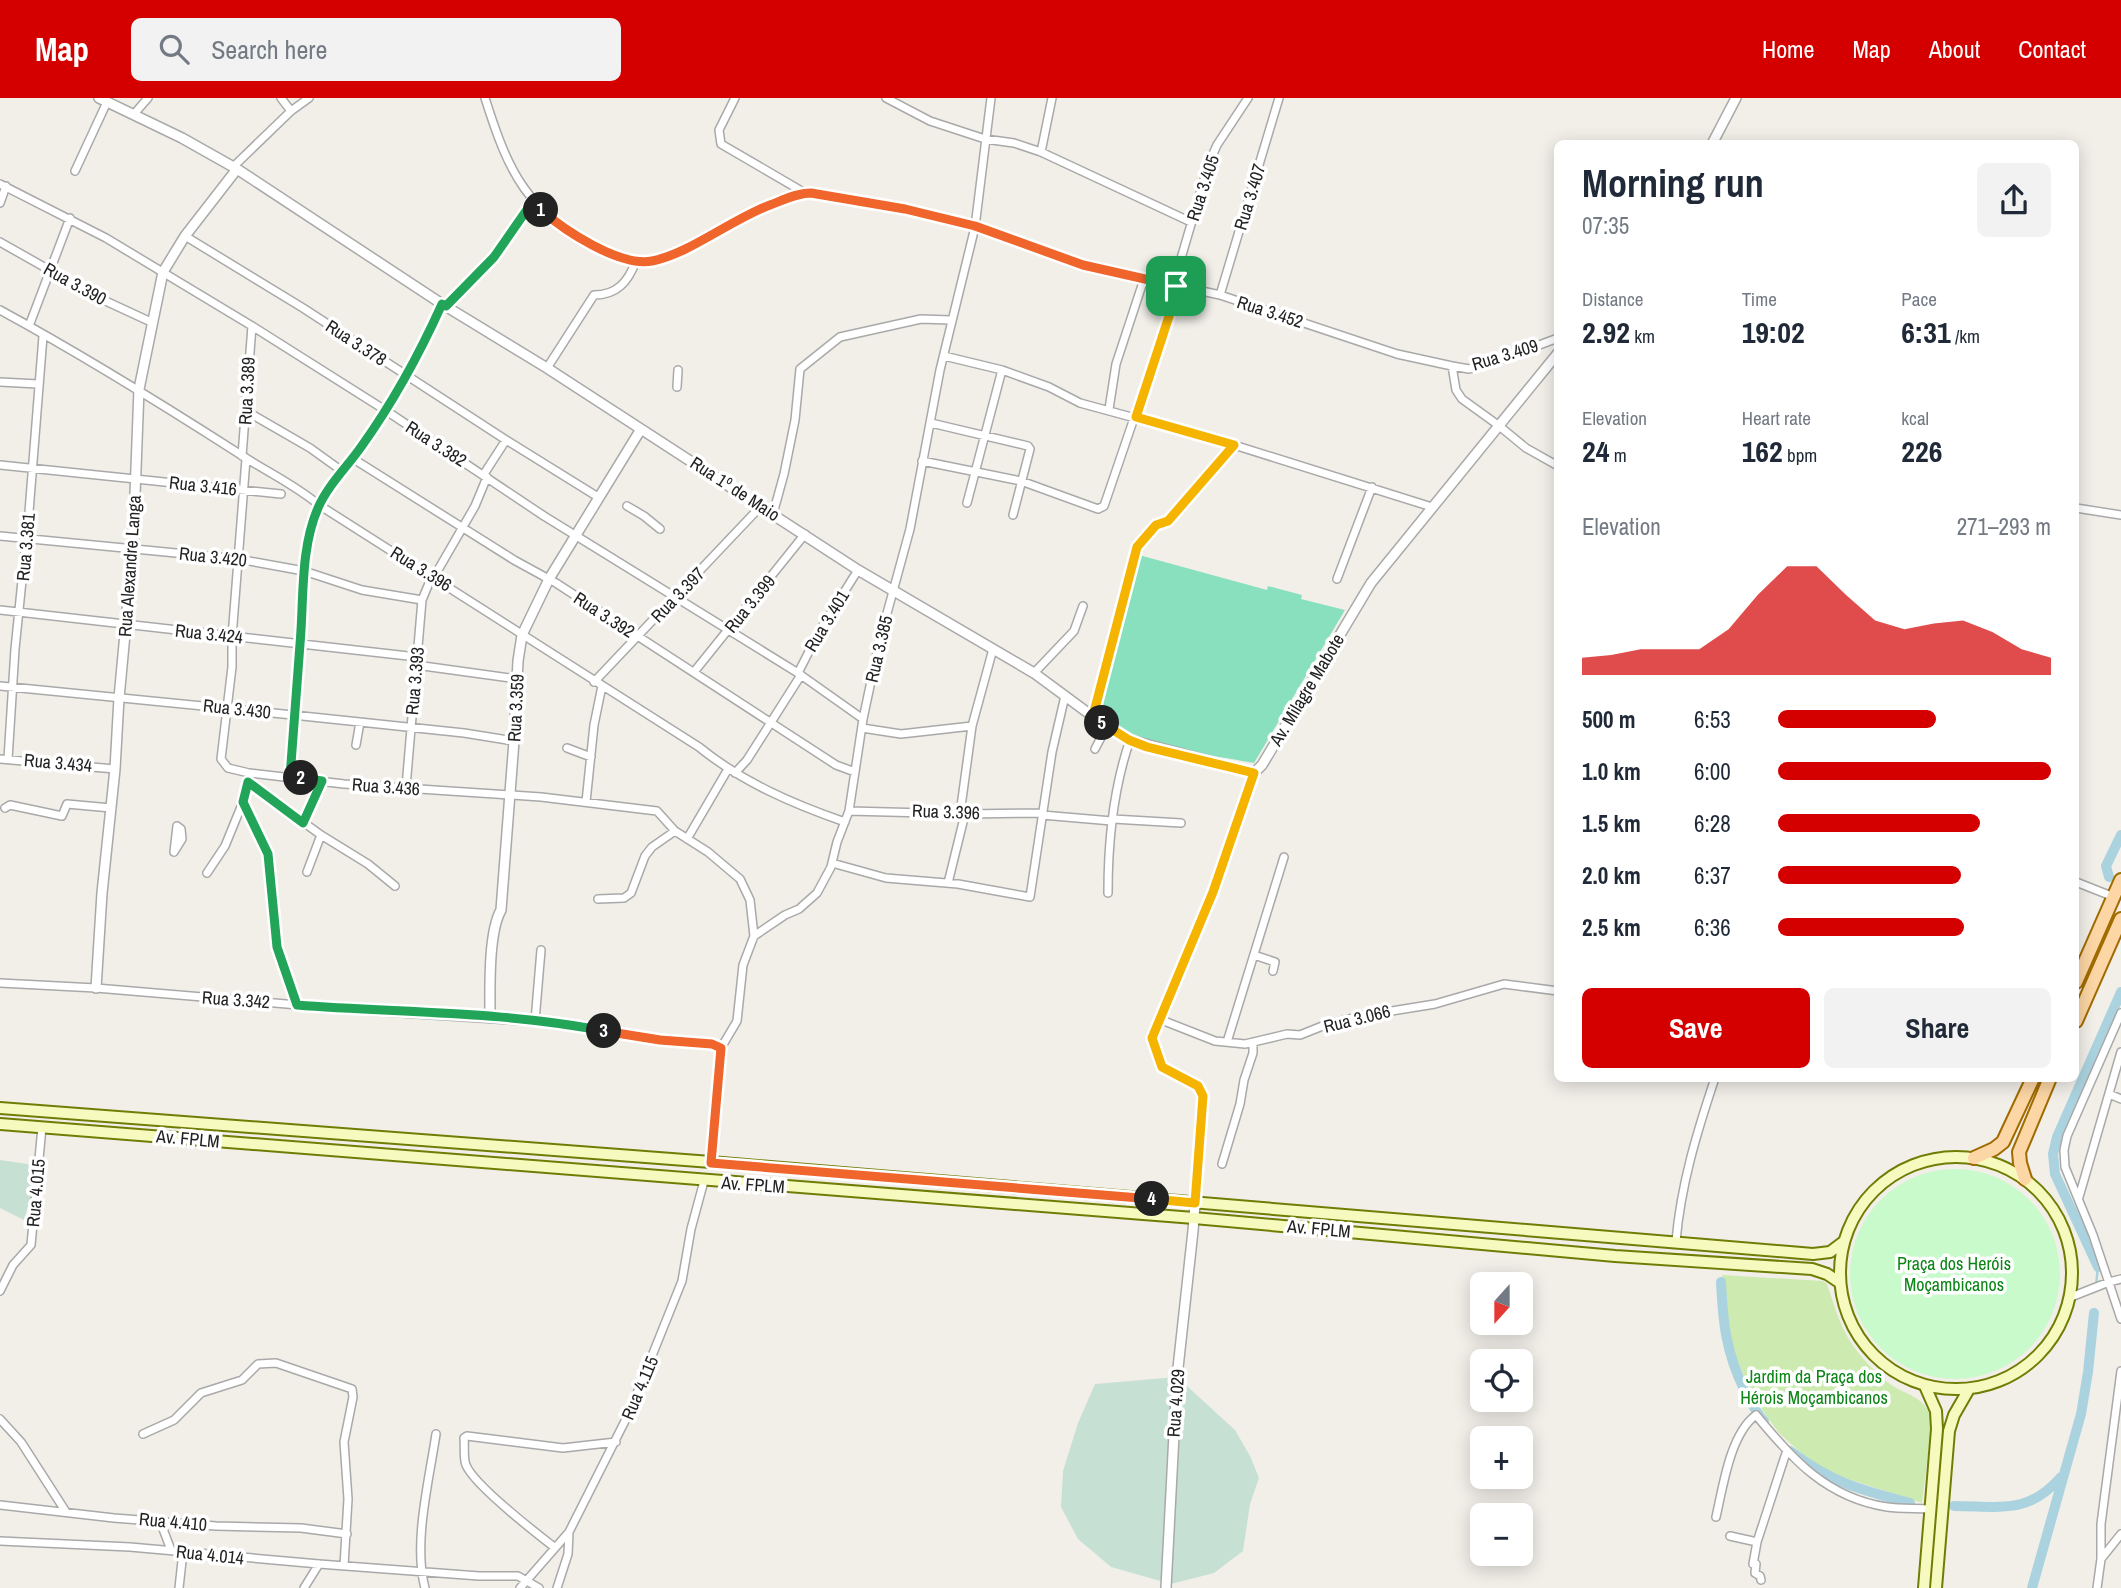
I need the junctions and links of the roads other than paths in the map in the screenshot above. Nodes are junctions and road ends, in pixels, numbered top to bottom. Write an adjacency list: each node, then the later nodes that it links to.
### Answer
1 (148, 98): 14 (street)
2 (281, 98): 13 (street)
3 (309, 98): 13 (street)
4 (485, 98): 22 (street)
5 (734, 98): 21 (street)
6 (886, 98): 15 (street)
7 (991, 98): 15 (street, Rua 3.385)
8 (1052, 98): 17 (street)
9 (1248, 98): 25 (street, Rua 3.405)
10 (1279, 98): 34 (street, Rua 3.407)
11 (1736, 98): 16 (street)
12 (103, 100): 14 (street, Rua 1º de Maio); 19 (street)
13 (291, 111): 18 (street)
14 (134, 114): 18 (street, Rua 1º de Maio)
15 (985, 139): 17 (street); 26 (street, Rua 3.385)
16 (1714, 140)
17 (1041, 152): 25 (street)
18 (235, 168): 27 (street, Rua Alexandre Langa); 35 (street, Rua 1º de Maio)
19 (75, 171)
20 (3, 185): 23 (street); 24 (street, Rua 3.382)
21 (804, 193): 26 (street, Rua 3.452); 29 (street, Rua 3.452)
22 (533, 201): 29 (street); 35 (street)
23 (0, 203)
24 (70, 218): 30 (street); 31 (street, Rua 3.382)
25 (1191, 222): 33 (street, Rua 3.405)
26 (975, 226): 32 (street, Rua 3.452); 37 (street, Rua 3.385)
27 (185, 236): 31 (street, Rua Alexandre Langa); 49 (street, Rua 3.378)
28 (0, 242): 30 (street, Rua 3.390)
29 (636, 261): 46 (street)
30 (50, 270): 38 (street, Rua 3.390); 39 (street)
31 (163, 272): 38 (street, Rua Alexandre Langa); 40 (street, Rua 3.382)
32 (1144, 279): 33 (street, Rua 3.452); 54 (street)
33 (1176, 286): 34 (street, Rua 3.452); 57 (street, Rua 3.405)
34 (1220, 295): 45 (street, Rua 3.452)
35 (444, 305): 46 (street, Rua 1º de Maio); 49 (street)
36 (0, 310): 39 (street, Rua 3.396)
37 (950, 320): 43 (street, Rua 3.385); 85 (street)
38 (152, 322): 53 (street, Rua Alexandre Langa)
39 (29, 326): 41 (street, Rua 3.396)
40 (252, 326): 55 (street, Rua 3.382); 56 (street, Rua 3.389)
41 (43, 335): 51 (street, Rua 3.381); 53 (street, Rua 3.396)
42 (1554, 339): 45 (street, Rua 3.409)
43 (944, 356): 48 (street); 58 (street, Rua 3.385)
44 (1554, 358): 59 (street, Av. Milagre Mabote)
45 (1452, 366): 59 (street)
46 (547, 368): 60 (street, Rua 1º de Maio)
47 (678, 370): 52 (street)
48 (1002, 370): 54 (street); 61 (street)
49 (407, 377): 55 (street); 62 (street, Rua 3.378)
50 (0, 382): 51 (street)
51 (38, 384): 69 (street, Rua 3.381)
52 (677, 387)
53 (139, 389): 64 (street, Rua 3.396); 73 (street, Rua Alexandre Langa)
54 (1109, 409): 57 (street)
55 (385, 410): 65 (street); 72 (street, Rua 3.382)
56 (246, 411): 64 (street, Rua 3.389); 70 (street)
57 (1136, 417): 63 (street); 74 (street, Rua 3.405)
58 (931, 423): 61 (street); 66 (street, Rua 3.385)
59 (1498, 425): 67 (street); 83 (street, Av. Milagre Mabote)
60 (641, 429): 78 (street, Rua 3.359); 82 (street, Rua 1º de Maio)
61 (984, 435): 71 (street); 74 (street)
62 (506, 440): 72 (street, Rua 3.393); 78 (street, Rua 3.378)
63 (1234, 445): 75 (street); 127 (street)
64 (244, 457): 76 (street, Rua 3.389); 80 (street, Rua 3.396)
65 (352, 458): 70 (street); 88 (street, Rua 3.392)
66 (922, 461): 71 (street); 101 (street, Rua 3.385)
67 (1554, 464)
68 (0, 465): 69 (street, Rua 3.416)
69 (31, 470): 73 (street, Rua 3.416); 93 (street, Rua 3.381)
70 (342, 471): 80 (street)
71 (974, 473): 74 (street); 79 (street)
72 (485, 475): 88 (street, Rua 3.393); 90 (street, Rua 3.382)
73 (137, 479): 76 (street, Rua 3.416); 94 (street, Rua Alexandre Langa)
74 (1021, 481): 86 (street)
75 (1372, 487): 83 (street); 100 (street)
76 (243, 490): 77 (street, Rua 3.416); 95 (street, Rua 3.389)
77 (281, 494)
78 (598, 497): 90 (street, Rua 3.359)
79 (967, 503)
80 (320, 505): 97 (street); 98 (street, Rua 3.396)
81 (627, 506): 89 (street)
82 (761, 506): 85 (street, Rua 1º de Maio); 102 (street, Rua 3.397)
83 (1432, 507): 146 (street, Av. Milagre Mabote)
84 (2079, 508): 87 (street)
85 (773, 514): 91 (street, Rua 1º de Maio)
86 (1013, 515)
87 (2121, 515)
88 (463, 528): 98 (street, Rua 3.393); 99 (street, Rua 3.392)
89 (660, 529)
90 (575, 534): 99 (street, Rua 3.359); 102 (street, Rua 3.382)
91 (805, 534): 96 (street, Rua 1º de Maio); 108 (street, Rua 3.399)
92 (0, 536): 93 (street, Rua 3.420)
93 (26, 538): 94 (street, Rua 3.420); 106 (street, Rua 3.381)
94 (133, 548): 95 (street, Rua 3.420); 107 (street, Rua Alexandre Langa)
95 (238, 559): 97 (street, Rua 3.420); 111 (street, Rua 3.389)
96 (858, 570): 101 (street, Rua 1º de Maio); 117 (street, Rua 3.401)
97 (304, 571): 103 (street, Rua 3.420); 112 (street)
98 (433, 577): 103 (street, Rua 3.393); 109 (street, Rua 3.396)
99 (549, 579): 109 (street, Rua 3.359); 110 (street, Rua 3.392)
100 (1337, 579)
101 (892, 592): 113 (street, Rua 1º de Maio); 130 (street, Rua 3.385)
102 (676, 596): 108 (street, Rua 3.382); 110 (street, Rua 3.397)
103 (422, 600): 114 (street, Rua 3.393)
104 (1083, 606): 116 (street)
105 (0, 610): 106 (street, Rua 3.424)
106 (19, 612): 107 (street, Rua 3.424); 122 (street, Rua 3.381)
107 (127, 625): 111 (street, Rua 3.424); 124 (street, Rua Alexandre Langa)
108 (728, 631): 115 (street, Rua 3.399); 117 (street, Rua 3.382)
109 (522, 635): 118 (street, Rua 3.359); 119 (street, Rua 3.396)
110 (638, 636): 115 (street, Rua 3.392); 119 (street, Rua 3.397)
111 (232, 637): 112 (street, Rua 3.424); 125 (street, Rua 3.389)
112 (300, 644): 114 (street, Rua 3.424); 126 (street)
113 (993, 649): 116 (street, Rua 1º de Maio); 131 (street)
114 (417, 661): 118 (street, Rua 3.424); 133 (street, Rua 3.393)
115 (694, 672): 129 (street, Rua 3.392)
116 (1034, 673): 123 (street, Rua 1º de Maio)
117 (799, 674): 129 (street, Rua 3.401); 130 (street, Rua 3.382)
118 (517, 679): 135 (street, Rua 3.359)
119 (594, 682): 121 (street, Rua 3.396)
120 (0, 686): 122 (street, Rua 3.430)
121 (602, 686): 139 (street); 143 (street, Rua 3.396)
122 (13, 688): 124 (street, Rua 3.430); 140 (street, Rua 3.381)
123 (1065, 695): 127 (street, Rua 1º de Maio); 158 (street)
124 (119, 698): 125 (street, Rua 3.430); 142 (street, Rua Alexandre Langa)
125 (228, 708): 126 (street, Rua 3.430); 141 (street, Rua 3.389)
126 (293, 715): 128 (street, Rua 3.430); 147 (street)
127 (1093, 716): 132 (street, Rua 1º de Maio)
128 (360, 722): 133 (street, Rua 3.430); 136 (street)
129 (771, 722): 143 (street, Rua 3.401); 144 (street, Rua 3.392)
130 (863, 724): 131 (street); 144 (street, Rua 3.385)
131 (972, 726): 157 (street)
132 (1107, 726): 134 (street, Rua 1º de Maio); 138 (street)
133 (411, 728): 135 (street, Rua 3.430); 150 (street, Rua 3.393)
134 (1129, 740): 146 (street, Rua 1º de Maio); 159 (street)
135 (514, 741): 151 (street, Rua 3.359)
136 (356, 745)
137 (567, 748): 139 (street)
138 (1095, 749)
139 (591, 757): 153 (street)
140 (4, 759): 142 (street, Rua 3.434)
141 (222, 764): 145 (street, Rua 3.436)
142 (115, 769): 155 (street, Rua Alexandre Langa)
143 (731, 771): 160 (street, Rua 3.396); 165 (street, Rua 3.401)
144 (855, 772): 156 (street, Rua 3.385)
145 (249, 773): 147 (street, Rua 3.436); 149 (street)
146 (1254, 773): 190 (street, Av. Milagre Mabote)
147 (290, 777): 148 (street, Rua 3.436)
148 (322, 781): 150 (street, Rua 3.436); 161 (street)
149 (248, 782): 152 (street); 161 (street)
150 (406, 787): 151 (street, Rua 3.436)
151 (510, 794): 153 (street, Rua 3.436); 189 (street, Rua 3.359)
152 (243, 802): 169 (street); 186 (street)
153 (586, 802): 163 (street, Rua 3.436)
154 (5, 808): 155 (street)
155 (111, 808): 184 (street, Rua Alexandre Langa)
156 (849, 811): 157 (street, Rua 3.396); 160 (street, Rua 3.385)
157 (962, 814): 158 (street, Rua 3.396); 171 (street)
158 (1042, 814): 159 (street, Rua 3.396); 171 (street)
159 (1112, 820): 162 (street, Rua 3.396); 174 (street)
160 (845, 822): 167 (street, Rua 3.385)
161 (303, 823): 164 (street)
162 (1181, 823)
163 (675, 831): 165 (street, Rua 3.436); 176 (street)
164 (321, 835): 168 (street); 173 (street)
165 (687, 839): 178 (street, Rua 3.436)
166 (1284, 857): 180 (street)
167 (832, 863): 171 (street); 178 (street, Rua 3.385)
168 (307, 872)
169 (207, 873)
170 (2121, 880): 175 (main road)
171 (948, 883)
172 (2079, 883): 175 (street)
173 (395, 886)
174 (1108, 893)
175 (2113, 897): 182 (main road)
176 (598, 899)
177 (2121, 919): 188 (main road)
178 (754, 936): 194 (street)
179 (541, 950): 191 (street)
180 (1254, 955): 181 (street); 192 (street)
181 (1273, 971)
182 (2079, 975)
183 (0, 983): 184 (street, Rua 3.342)
184 (96, 988): 186 (street, Rua 3.342)
185 (1554, 990): 193 (street, Rua 3.066)
186 (297, 1005): 189 (street, Rua 3.342)
187 (2121, 1013): 195 (street)
188 (2079, 1014)
189 (490, 1017): 191 (street, Rua 3.342)
190 (1159, 1019): 192 (street, Rua 3.066); 215 (street, Av. Milagre Mabote)
191 (535, 1021): 194 (street, Rua 3.342)
192 (1227, 1042): 193 (street, Rua 3.066)
193 (1253, 1042): 210 (street)
194 (721, 1048): 209 (street)
195 (2102, 1056): 196 (street); 214 (street)
196 (2120, 1056): 200 (street)
197 (1714, 1082): 217 (street)
198 (2031, 1082): 207 (main road)
199 (2048, 1082): 212 (main road)
200 (2109, 1094): 201 (street); 214 (street)
201 (2121, 1099)
202 (0, 1108): 204 (main road, Av. FPLM)
203 (0, 1124): 205 (main road, Av. FPLM)
204 (239, 1126): 206 (main road); 208 (main road, Av. FPLM)
205 (42, 1127): 206 (main road, Av. FPLM); 222 (street, Rua 4.015)
206 (239, 1143): 211 (main road, Av. FPLM)
207 (1973, 1158): 212 (main road); 218 (main road)
208 (649, 1159): 209 (main road, Av. FPLM); 211 (main road)
209 (711, 1163): 215 (main road, Av. FPLM)
210 (1222, 1164)
211 (648, 1176): 213 (main road, Av. FPLM)
212 (2025, 1179): 223 (main road)
213 (704, 1181): 216 (main road, Av. FPLM); 231 (street, Rua 4.115)
214 (2079, 1198): 221 (street)
215 (1195, 1203): 216 (street, Av. Milagre Mabote); 217 (main road, Av. FPLM)
216 (1194, 1218): 220 (main road, Av. FPLM); 259 (street, Rua 4.029)
217 (1676, 1241): 218 (main road, Av. FPLM)
218 (1842, 1243): 220 (main road)
219 (2121, 1280): 221 (street)
220 (1839, 1282): 226 (main road)
221 (2109, 1282): 223 (street); 224 (street)
222 (0, 1291)
223 (2071, 1297): 227 (main road)
224 (2121, 1319)
225 (2121, 1371): 247 (street)
226 (1925, 1386): 227 (main road); 234 (main road)
227 (1969, 1389): 261 (main road)
228 (0, 1419): 235 (street)
229 (143, 1434): 239 (street)
230 (436, 1434): 250 (street)
231 (616, 1442): 238 (street, Rua 4.115); 244 (street)
232 (1786, 1453): 234 (street); 236 (street); 243 (street)
233 (0, 1505): 235 (street, Rua 4.410)
234 (1930, 1509): 260 (main road)
235 (66, 1512): 237 (street, Rua 4.410)
236 (1716, 1517)
237 (160, 1521): 239 (street, Rua 4.410); 245 (street)
238 (569, 1532): 244 (street); 258 (street, Rua 4.115)
239 (346, 1534): 249 (street)
240 (2121, 1535): 247 (street)
241 (1730, 1536): 243 (street)
242 (0, 1541): 245 (street, Rua 4.014)
243 (1757, 1542): 252 (street)
244 (555, 1547): 251 (street)
245 (171, 1550): 246 (street, Rua 4.014)
246 (183, 1552): 248 (street, Rua 4.014); 253 (street)
247 (2101, 1559): 262 (street)
248 (319, 1564): 249 (street, Rua 4.014); 254 (street)
249 (344, 1566): 250 (street, Rua 4.014)
250 (420, 1571): 251 (street, Rua 4.014); 255 (street)
251 (527, 1580): 256 (street); 257 (street)
252 (1761, 1580)
253 (179, 1588)
254 (304, 1588)
255 (425, 1588)
256 (520, 1588)
257 (538, 1588)
258 (557, 1588)
259 (1166, 1588)
260 (1924, 1588)
261 (1936, 1588)
262 (2097, 1588)

